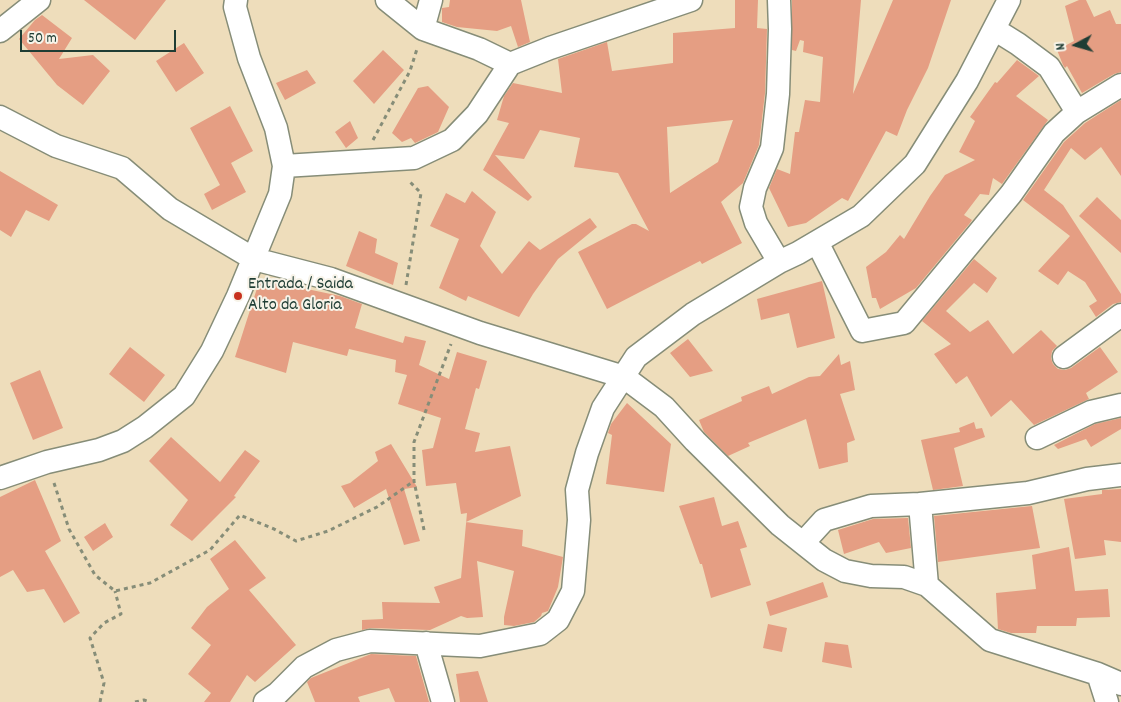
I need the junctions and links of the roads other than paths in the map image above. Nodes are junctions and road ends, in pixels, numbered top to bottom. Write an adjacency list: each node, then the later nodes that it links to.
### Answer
1 (39, 0): 10 (street)
2 (236, 0): 15 (street)
3 (387, 0): 8 (street)
4 (431, 0): 8 (street)
5 (691, 0): 11 (street)
6 (778, 0): 18 (street)
7 (1008, 0): 9 (street)
8 (423, 29): 11 (street)
9 (994, 29): 13 (street); 16 (street)
10 (0, 31)
11 (510, 64): 15 (street)
12 (1121, 85): 13 (street)
13 (1077, 112): 16 (street)
14 (0, 117): 17 (street)
15 (284, 166): 17 (street)
16 (816, 242): 18 (street)
17 (254, 259): 21 (street); 25 (street)
18 (779, 262): 21 (street)
19 (1121, 315): 20 (street)
20 (1064, 357)
21 (624, 377): 27 (street); 29 (street)
22 (1121, 405): 23 (street)
23 (1037, 438)
24 (1121, 475): 26 (street)
25 (0, 478)
26 (920, 504): 27 (street); 28 (street)
27 (803, 543): 28 (street)
28 (927, 586): 30 (street)
29 (426, 644): 32 (street); 33 (street)
30 (1098, 674): 31 (street); 34 (street)
31 (1121, 684)
32 (265, 702)
33 (443, 702)
34 (1107, 702)

